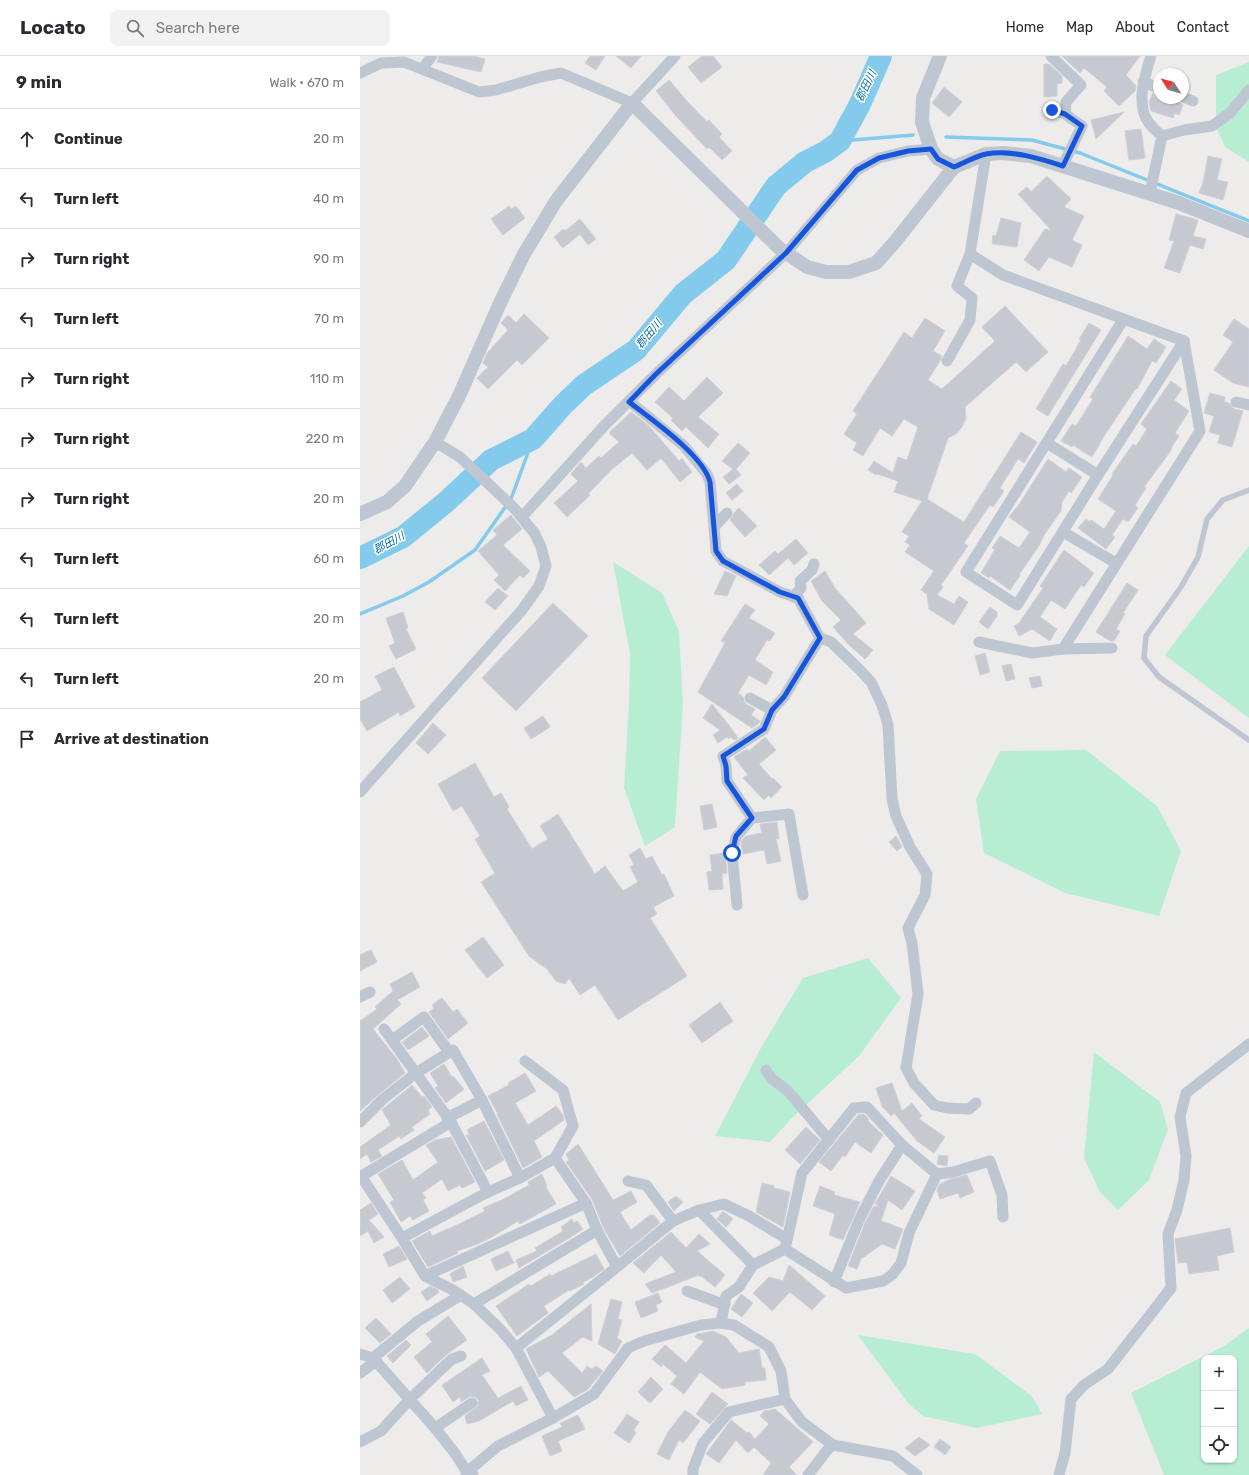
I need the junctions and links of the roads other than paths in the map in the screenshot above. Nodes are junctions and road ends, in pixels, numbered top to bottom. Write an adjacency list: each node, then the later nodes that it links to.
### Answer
1 (432, 56): 6 (street)
2 (675, 56): 11 (street)
3 (940, 56): 15 (street)
4 (1051, 56): 13 (street)
5 (1151, 56): 8 (street)
6 (422, 69): 7 (street); 11 (street)
7 (360, 73)
8 (1143, 82): 9 (street); 14 (street)
9 (1153, 86)
10 (1249, 90): 14 (street)
11 (632, 103): 21 (street); 29 (street)
12 (1052, 110): 13 (street)
13 (1065, 114): 17 (street)
14 (1162, 136): 19 (street)
15 (931, 149): 18 (street); 21 (street)
16 (986, 154): 17 (street); 18 (street); 22 (street)
17 (1065, 162): 19 (street)
18 (954, 167): 21 (street)
19 (1151, 189): 20 (street)
20 (1249, 231)
21 (782, 251): 26 (street)
22 (970, 254): 23 (street); 25 (street)
23 (1123, 320): 24 (street); 30 (street)
24 (1184, 341): 31 (street); 38 (street)
25 (947, 361)
26 (629, 402): 33 (street); 36 (street)
27 (1236, 402): 28 (street)
28 (1249, 405)
29 (435, 442): 33 (street); 35 (street)
30 (1047, 443): 31 (street); 37 (street)
31 (1098, 476): 37 (street)
32 (1249, 490): 47 (lane)
33 (519, 513): 48 (street)
34 (727, 513): 36 (street)
35 (360, 514)
36 (714, 526): 40 (street)
37 (1063, 532): 38 (street)
38 (1116, 563): 44 (street)
39 (814, 564): 40 (street)
40 (793, 597): 41 (street)
41 (820, 638): 46 (street); 60 (street)
42 (979, 642): 44 (street)
43 (1112, 648): 44 (street)
44 (1062, 649)
45 (750, 698): 46 (street)
46 (772, 710): 49 (street)
47 (1249, 740)
48 (360, 792)
49 (752, 818): 50 (street); 51 (street)
50 (803, 895)
51 (737, 904)
52 (384, 1029): 53 (street)
53 (392, 1040): 55 (street); 58 (street)
54 (1249, 1044): 103 (street)
55 (449, 1052): 58 (street); 59 (street)
56 (525, 1061): 65 (street)
57 (766, 1070): 63 (street)
58 (416, 1073): 61 (street); 62 (street)
59 (482, 1100): 61 (street); 68 (street)
60 (976, 1103)
61 (449, 1120): 67 (street); 70 (street)
62 (360, 1122)
63 (829, 1140): 64 (street); 77 (street)
64 (902, 1145): 66 (street); 81 (street)
65 (555, 1158): 68 (street); 71 (street)
66 (937, 1174): 73 (street); 81 (street)
67 (361, 1176): 76 (street)
68 (520, 1178): 70 (street)
69 (628, 1181): 74 (street)
70 (488, 1192): 76 (street)
71 (586, 1203): 75 (street); 80 (street)
72 (699, 1210): 74 (street); 77 (street); 78 (street)
73 (1003, 1217)
74 (673, 1221): 79 (street)
75 (597, 1230): 79 (street); 84 (street)
76 (402, 1238): 80 (street)
77 (786, 1244): 78 (street); 81 (street)
78 (753, 1266): 85 (street)
79 (617, 1267): 87 (street)
80 (425, 1276): 83 (street)
81 (834, 1282)
82 (687, 1291): 85 (street)
83 (461, 1295): 84 (street); 90 (street)
84 (474, 1304): 87 (street)
85 (725, 1305): 86 (street)
86 (721, 1323): 93 (street); 95 (street)
87 (516, 1348): 95 (street)
88 (360, 1354): 90 (street)
89 (461, 1356): 92 (street)
90 (375, 1359): 91 (street); 92 (street)
91 (360, 1373)
92 (410, 1399): 96 (street); 97 (street)
93 (785, 1399): 98 (street); 100 (street)
94 (472, 1404): 96 (street)
95 (553, 1418): 99 (street)
96 (435, 1428): 99 (street)
97 (360, 1442)
98 (833, 1445): 101 (street); 102 (street)
99 (469, 1474)
100 (693, 1475)
101 (808, 1475)
102 (917, 1475)
103 (1059, 1475)

